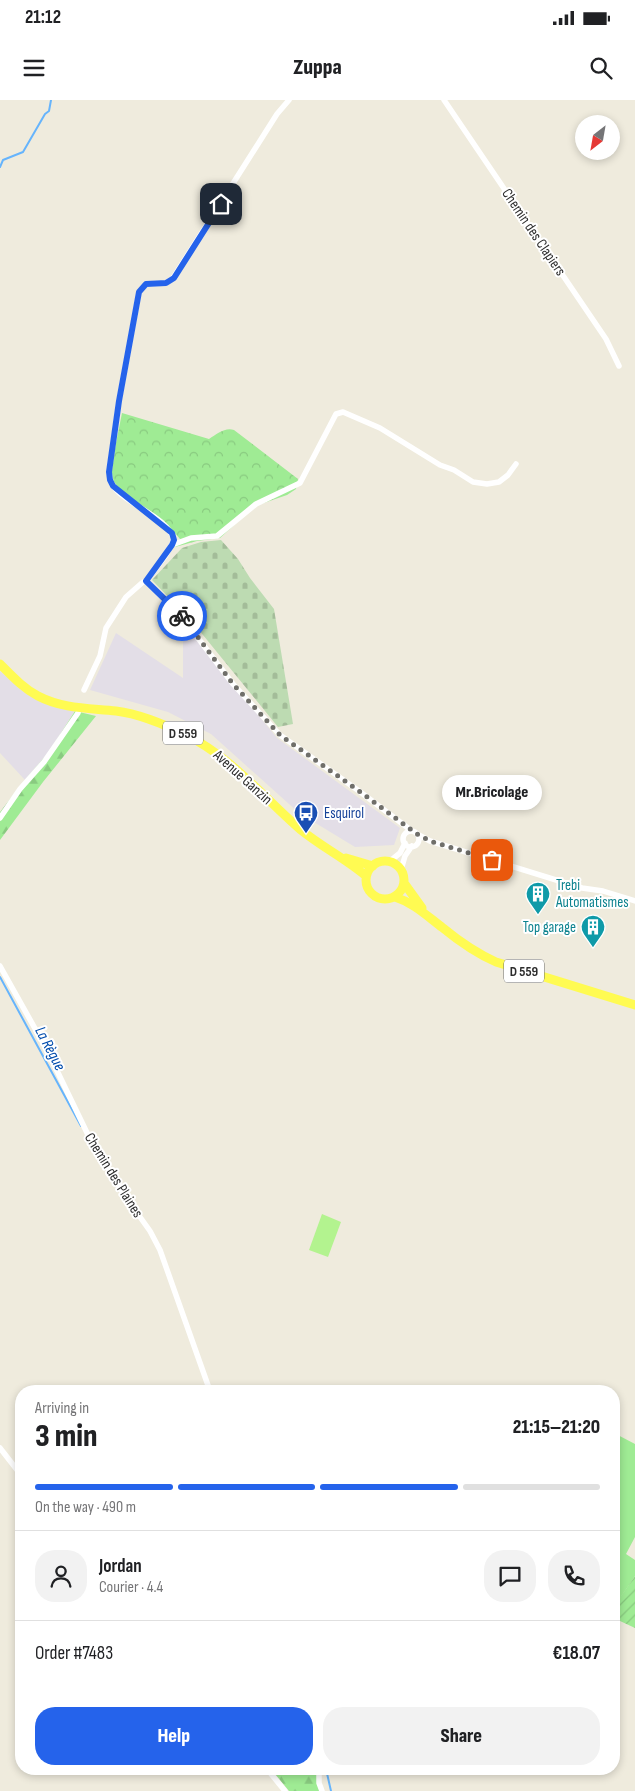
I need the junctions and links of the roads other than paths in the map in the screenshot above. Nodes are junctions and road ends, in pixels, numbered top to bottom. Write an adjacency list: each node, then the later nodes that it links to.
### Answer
1 (289, 100): 5 (street)
2 (444, 100): 3 (street, Chemin des Clapiers)
3 (619, 366)
4 (516, 464): 5 (street)
5 (172, 545): 6 (street)
6 (146, 581): 8 (street); 11 (street)
7 (0, 664): 9 (main road, Avenue Ganzin / D 559)
8 (84, 690)
9 (79, 708): 10 (street); 17 (main road, Avenue Ganzin / D 559)
10 (0, 818)
11 (400, 821): 12 (street); 13 (street)
12 (406, 833): 13 (street); 15 (street)
13 (415, 833): 14 (street); 16 (street)
14 (430, 841): 16 (street); 24 (street)
15 (404, 842): 16 (street); 18 (street)
16 (415, 844): 20 (street)
17 (339, 856): 19 (main road, Avenue Ganzin / D 559); 21 (main road, Avenue Ganzin / D 559)
18 (389, 862): 19 (main road); 20 (main road)
19 (373, 866): 21 (main road)
20 (401, 870): 22 (main road)
21 (366, 876): 23 (main road)
22 (404, 883): 23 (main road); 25 (main road, D 559)
23 (395, 896): 25 (main road, D 559)
24 (635, 901)
25 (425, 913): 27 (main road, D 559)
26 (0, 966): 28 (street, Chemin des Plaines)
27 (635, 1006)
28 (208, 1385)
29 (0, 1448): 30 (street)
30 (15, 1467)
31 (272, 1775): 33 (street)
32 (319, 1775): 34 (street)
33 (285, 1791)
34 (322, 1791)

